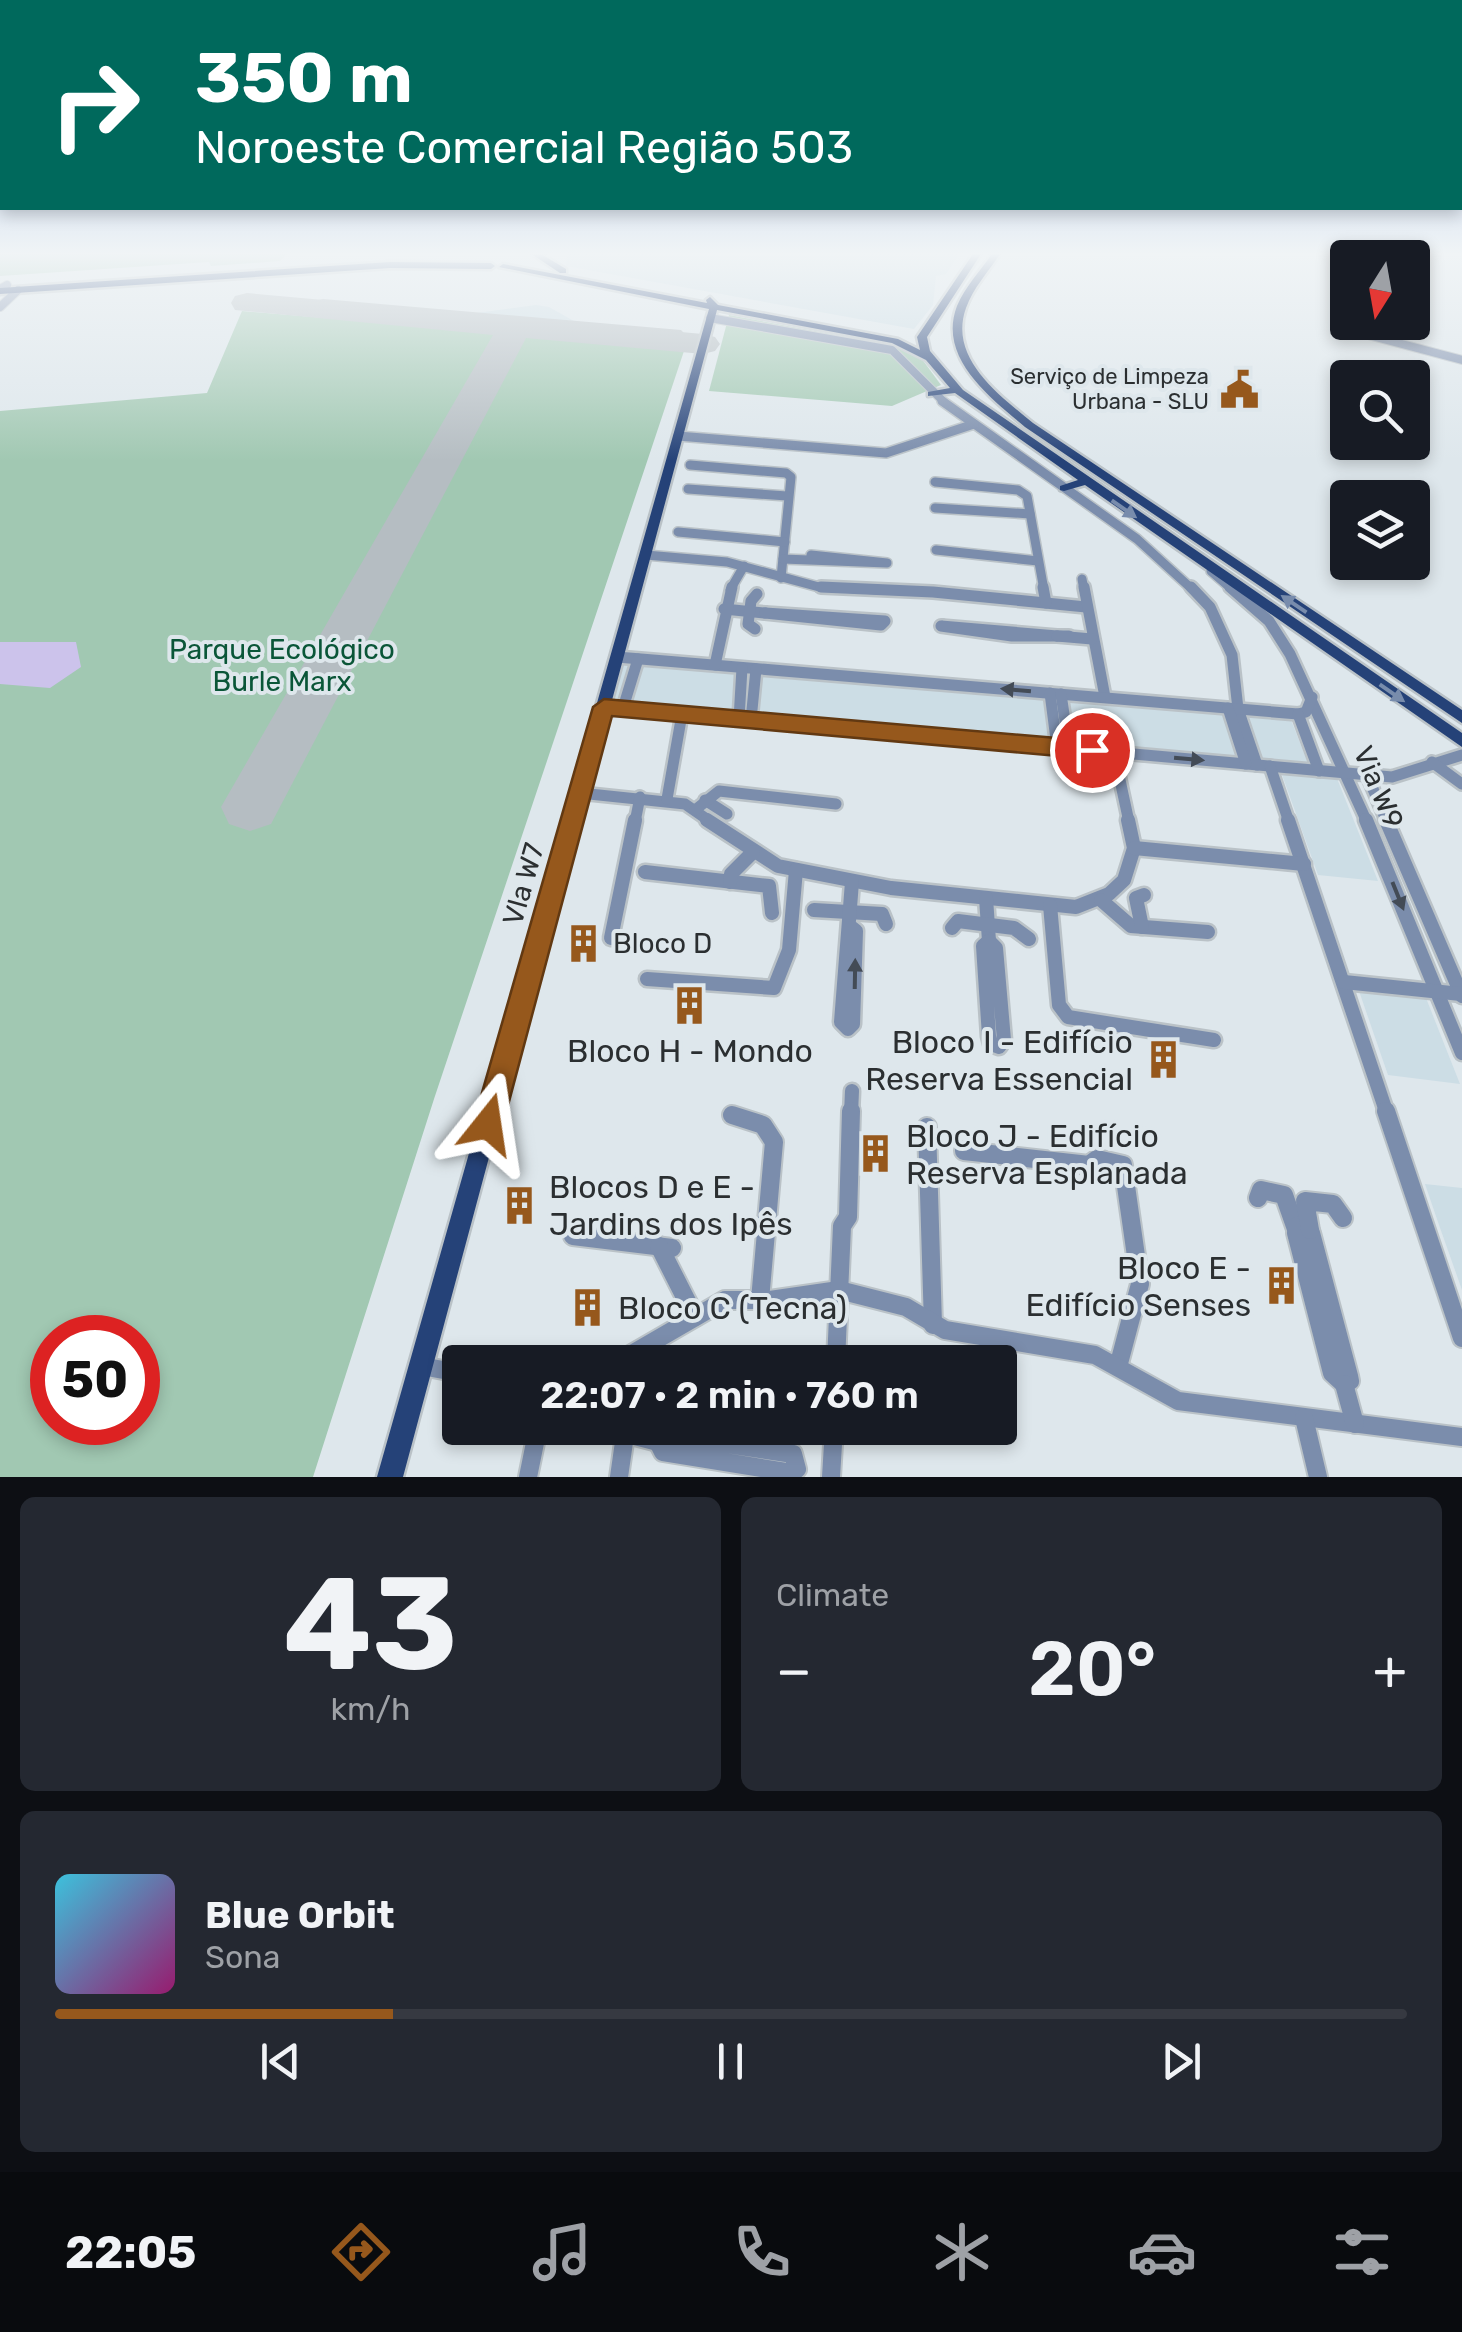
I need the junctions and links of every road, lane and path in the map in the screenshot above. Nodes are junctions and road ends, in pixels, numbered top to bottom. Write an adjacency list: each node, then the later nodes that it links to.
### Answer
1 (799, 322): 8 (main road)
2 (708, 323): 17 (main road, Vla W7)
3 (767, 323): 8 (street)
4 (804, 323): 12 (main road)
5 (812, 323): 9 (main road)
6 (929, 323): 9 (main road)
7 (957, 324): 14 (main road)
8 (786, 328): 15 (street)
9 (924, 330): 12 (main road)
10 (1414, 340): 11 (street)
11 (1462, 358)
12 (933, 363): 13 (main road)
13 (957, 391): 14 (main road); 15 (main road); 19 (main road)
14 (991, 391): 18 (main road)
15 (932, 394): 16 (street)
16 (974, 424): 17 (street); 23 (street)
17 (678, 436): 31 (main road, Vla W7)
18 (1059, 445): 19 (main road); 46 (main road, one-way to 18)
19 (1041, 450): 21 (main road)
20 (690, 466): 25 (street)
21 (1084, 481): 23 (main road); 36 (main road, one-way to 36)
22 (935, 482): 27 (street)
23 (1064, 488): 61 (street)
24 (688, 489): 25 (street)
25 (787, 496): 29 (street)
26 (935, 508): 27 (street)
27 (1030, 514): 34 (street)
28 (678, 532): 29 (street)
29 (785, 542): 33 (street)
30 (936, 550): 34 (street)
31 (646, 555): 35 (street); 49 (main road, Vla W7)
32 (811, 555): 33 (street)
33 (783, 558): 37 (street)
34 (1038, 560): 40 (street)
35 (744, 566): 37 (street); 42 (street)
36 (1207, 568): 48 (main road); 58 (street, Via W9)
37 (781, 578): 40 (street)
38 (1082, 579): 41 (street)
39 (757, 594): 43 (street)
40 (1046, 604): 41 (street)
41 (1086, 607): 47 (street)
42 (724, 610): 43 (street); 52 (street)
43 (756, 612): 43 (street); 44 (street)
44 (755, 629)
45 (1069, 636): 45 (street); 47 (street)
46 (1345, 638): 48 (main road); 50 (main road)
47 (1092, 639): 57 (street)
48 (1322, 645): 53 (main road)
49 (618, 657): 51 (street); 59 (main road, Vla W7)
50 (1373, 657): 53 (main road); 64 (main road)
51 (638, 659): 52 (street); 60 (street)
52 (715, 665): 54 (street)
53 (1353, 666): 66 (main road, one-way to 66)
54 (742, 668): 55 (street); 65 (street)
55 (756, 668): 56 (street, one-way to 55); 65 (street)
56 (1056, 694): 57 (street); 67 (street)
57 (1105, 697): 61 (street)
58 (1312, 697): 63 (street); 73 (street, Via W9)
59 (604, 707): 60 (street); 76 (main road, Vla W7)
60 (622, 708): 62 (street)
61 (1233, 708): 63 (street); 71 (street)
62 (682, 714): 65 (street); 78 (street)
63 (1298, 714): 72 (street)
64 (1462, 717)
65 (745, 720): 67 (street)
66 (1462, 741)
67 (1063, 748): 68 (street)
68 (1114, 752): 71 (street, one-way to 71); 82 (street)
69 (1462, 755): 70 (street)
70 (1432, 762): 74 (street); 75 (street)
71 (1258, 765): 72 (street); 84 (street)
72 (1319, 770): 73 (street)
73 (1347, 773): 74 (street); 103 (street, Via W9, one-way to 103)
74 (1367, 775): 104 (street, Via W9)
75 (1462, 784)
76 (580, 792): 77 (street); 126 (main road, Vla W7)
77 (640, 797): 78 (street); 101 (street)
78 (667, 799): 80 (street)
79 (836, 804): 80 (street)
80 (700, 805): 81 (street); 83 (street)
81 (727, 814)
82 (1134, 848): 84 (street); 91 (street)
83 (752, 852): 85 (street); 87 (street)
84 (1304, 864): 106 (street)
85 (796, 870): 88 (street); 105 (street)
86 (645, 872): 87 (street)
87 (730, 882): 94 (street)
88 (852, 882): 90 (street); 95 (street)
89 (1144, 895): 97 (street)
90 (986, 898): 92 (street); 100 (street)
91 (1101, 900): 92 (street); 97 (street)
92 (1050, 905): 109 (street)
93 (814, 910): 95 (street)
94 (772, 913)
95 (851, 919): 95 (street, one-way to 95); 96 (street)
96 (886, 924)
97 (1142, 927): 99 (street)
98 (952, 928): 100 (street)
99 (1208, 932)
100 (989, 933): 100 (street); 102 (street)
101 (611, 938)
102 (1029, 939)
103 (1418, 943): 104 (street); 107 (street, Via W9)
104 (1442, 949): 108 (street, Via W9)
105 (647, 979)
106 (1344, 982): 107 (street); 123 (street)
107 (1438, 992): 108 (street); 110 (street, Via W9)
108 (1461, 995)
109 (1214, 1040)
110 (1462, 1053)
111 (852, 1090): 119 (street)
112 (732, 1115): 120 (street)
113 (926, 1127): 122 (street)
114 (964, 1151): 127 (street)
115 (1258, 1198): 117 (street)
116 (1343, 1218): 117 (street)
117 (1303, 1230): 130 (street)
118 (573, 1236): 121 (street)
119 (839, 1290): 120 (street); 122 (street); 125 (street)
120 (760, 1300): 121 (street)
121 (695, 1317): 124 (street)
122 (933, 1325): 127 (street)
123 (1462, 1338)
124 (647, 1345)
125 (837, 1345)
126 (420, 1366): 128 (street); 136 (main road, Vla W7)
127 (1118, 1367): 129 (street)
128 (442, 1370)
129 (1304, 1418): 130 (street); 140 (street)
130 (1354, 1424): 131 (street)
131 (1462, 1437)
132 (658, 1442): 132 (street)
133 (535, 1445): 137 (street)
134 (624, 1445): 138 (street)
135 (833, 1445): 139 (street)
136 (390, 1477)
137 (528, 1477)
138 (619, 1477)
139 (832, 1477)
140 (1318, 1477)

